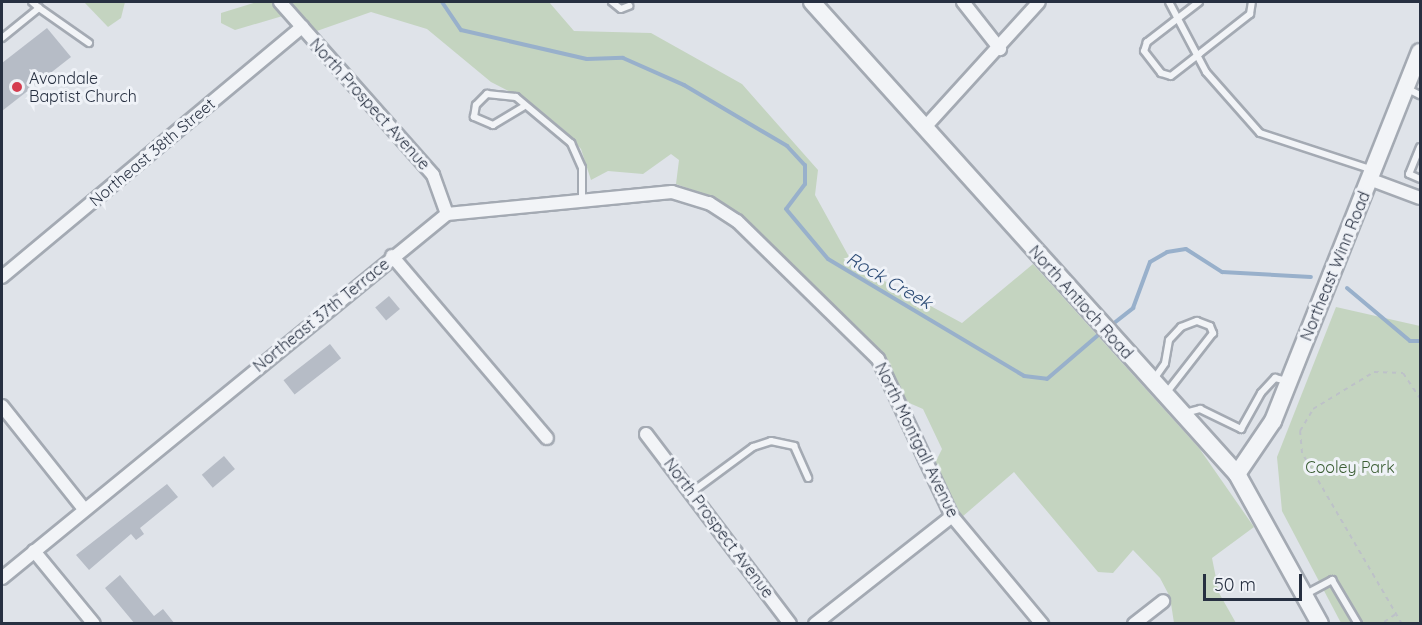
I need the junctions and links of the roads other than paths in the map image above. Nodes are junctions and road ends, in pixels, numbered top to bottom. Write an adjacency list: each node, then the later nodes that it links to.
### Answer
1 (32, 2): 11 (lane)
2 (280, 2): 13 (street, North Prospect Avenue)
3 (612, 2): 10 (lane)
4 (812, 2): 21 (street, North Antioch Road)
5 (963, 2): 16 (street)
6 (1039, 2): 16 (street)
7 (1169, 2): 12 (lane)
8 (1199, 2): 12 (lane)
9 (1252, 2): 18 (lane)
10 (629, 6)
11 (39, 9): 14 (lane); 15 (lane)
12 (1175, 21): 18 (lane); 18 (lane)
13 (302, 27): 27 (street, North Prospect Avenue); 29 (street, Northeast 38th Street)
14 (2, 38)
15 (89, 43)
16 (1000, 49): 21 (street)
17 (1420, 52): 19 (street, Northeast Winn Road)
18 (1199, 54): 23 (lane)
19 (1413, 91): 23 (street, Northeast Winn Road)
20 (523, 107): 20 (lane); 26 (lane)
21 (927, 125): 30 (street, North Antioch Road)
22 (1420, 147): 24 (lane)
23 (1371, 175): 25 (street); 31 (street, Northeast Winn Road)
24 (1420, 179)
25 (1420, 198)
26 (582, 200): 27 (street); 41 (street, North Montgall Avenue)
27 (447, 214): 28 (street, Northeast 37th Terrace)
28 (392, 256): 36 (street); 40 (street, Northeast 37th Terrace)
29 (2, 277)
30 (1152, 381): 32 (street, North Antioch Road); 32 (lane)
31 (1289, 381): 34 (lane); 37 (street, Northeast Winn Road)
32 (1164, 395): 34 (street, North Antioch Road)
33 (2, 406): 40 (street)
34 (1181, 413): 37 (street, North Antioch Road)
35 (646, 434): 39 (street, North Prospect Avenue)
36 (547, 438)
37 (1237, 474): 44 (street, North Antioch Road)
38 (808, 478): 39 (lane)
39 (692, 492): 47 (street, North Prospect Avenue)
40 (84, 509): 42 (street, Northeast 37th Terrace)
41 (952, 516): 48 (street); 49 (street, North Montgall Avenue)
42 (34, 551): 43 (street, Northeast 37th Terrace); 46 (street)
43 (2, 578)
44 (1303, 596): 51 (street, North Antioch Road); 52 (lane)
45 (1163, 601): 50 (street)
46 (94, 624)
47 (790, 624)
48 (815, 624)
49 (1042, 624)
50 (1134, 624)
51 (1320, 624)
52 (1358, 624)

